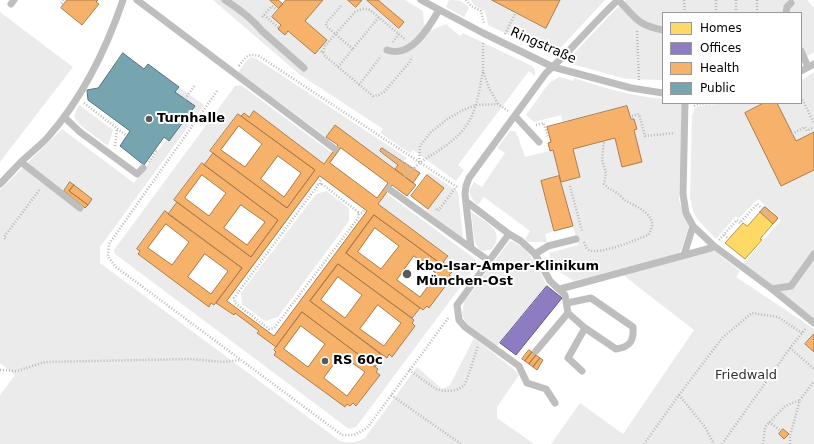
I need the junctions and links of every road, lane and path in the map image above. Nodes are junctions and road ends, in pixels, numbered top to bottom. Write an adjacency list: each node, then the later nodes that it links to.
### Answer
1 (63, 0): 12 (path)
2 (123, 0): 50 (lane)
3 (137, 0): 72 (lane)
4 (225, 0): 24 (lane)
5 (421, 0): 15 (lane, Ringstraße)
6 (618, 0): 27 (lane); 40 (lane)
7 (684, 0): 17 (path)
8 (716, 0): 18 (path)
9 (736, 0): 19 (path)
10 (756, 0): 20 (path)
11 (791, 3): 21 (lane)
12 (63, 6)
13 (341, 6): 28 (path)
14 (277, 10): 22 (path)
15 (439, 10): 32 (lane); 40 (lane, Ringstraße)
16 (516, 12): 30 (path)
17 (685, 12)
18 (716, 12)
19 (736, 12)
20 (757, 12)
21 (786, 12)
22 (264, 15): 24 (path); 25 (path)
23 (379, 17): 28 (path); 29 (path); 33 (path)
24 (257, 24): 42 (lane)
25 (279, 28)
26 (637, 30): 47 (path)
27 (662, 30)
28 (335, 34): 33 (path); 36 (path)
29 (399, 34): 32 (path); 35 (path)
30 (505, 35)
31 (482, 41): 44 (path)
32 (411, 46): 35 (lane); 46 (path)
33 (353, 49): 39 (path)
34 (318, 50): 36 (path)
35 (387, 50): 46 (path)
36 (323, 52): 39 (path)
37 (802, 52): 38 (lane)
38 (811, 65): 43 (lane)
39 (338, 67): 46 (path)
40 (554, 67): 49 (lane, Ringstraße); 58 (lane)
41 (238, 68): 76 (path)
42 (304, 68)
43 (802, 70)
44 (483, 71): 53 (path); 56 (path)
45 (195, 85): 51 (path)
46 (359, 85)
47 (639, 85)
48 (217, 91): 118 (path)
49 (662, 94)
50 (77, 98): 59 (lane); 64 (path)
51 (185, 99)
52 (802, 99): 61 (path)
53 (498, 104): 56 (path); 58 (path)
54 (686, 104): 65 (lane)
55 (698, 104): 57 (path)
56 (476, 105): 76 (path); 76 (path)
57 (692, 110)
58 (515, 116): 70 (lane); 82 (lane)
59 (64, 117): 75 (lane); 77 (lane)
60 (632, 119): 65 (path)
61 (814, 123)
62 (532, 126): 68 (path)
63 (814, 127): 66 (path)
64 (117, 128): 67 (path); 71 (path)
65 (685, 133): 93 (lane)
66 (792, 134)
67 (127, 136)
68 (550, 141)
69 (604, 141): 99 (path)
70 (539, 142)
71 (116, 148)
72 (335, 149)
73 (156, 150): 74 (path)
74 (152, 156)
75 (21, 162): 80 (lane); 88 (lane)
76 (419, 162): 78 (path); 84 (path)
77 (143, 168)
78 (414, 169): 78 (path)
79 (322, 177): 81 (path)
80 (0, 184)
81 (320, 184): 91 (path); 91 (path)
82 (466, 186): 84 (path); 87 (lane)
83 (570, 186): 94 (path)
84 (456, 187): 89 (path)
85 (40, 189): 98 (path)
86 (389, 189): 102 (lane)
87 (467, 202): 95 (lane); 102 (lane)
88 (80, 208)
89 (434, 208)
90 (365, 209): 91 (path)
91 (358, 214)
92 (767, 218): 96 (path)
93 (693, 226): 101 (lane); 105 (lane)
94 (582, 231)
95 (509, 234): 103 (lane); 106 (lane)
96 (724, 235): 97 (path); 100 (path)
97 (713, 237)
98 (5, 239)
99 (580, 239): 103 (lane)
100 (729, 239)
101 (714, 246): 105 (lane); 108 (lane)
102 (471, 248): 106 (lane)
103 (535, 254): 107 (lane)
104 (814, 254): 108 (lane)
105 (684, 255): 107 (lane)
106 (489, 261): 110 (lane)
107 (560, 289): 109 (lane)
108 (772, 289): 112 (lane)
109 (567, 303): 111 (lane); 113 (lane)
110 (457, 305): 115 (lane); 121 (path)
111 (568, 313): 113 (lane); 117 (lane)
112 (813, 322): 114 (path)
113 (585, 328): 122 (lane)
114 (802, 333): 116 (path); 125 (path)
115 (482, 340): 121 (path); 127 (lane)
116 (790, 348): 119 (path); 133 (path)
117 (536, 351)
118 (241, 360): 120 (path); 124 (path)
119 (814, 369)
120 (0, 370)
121 (409, 370): 124 (path)
122 (582, 371)
123 (814, 381): 126 (path)
124 (391, 395): 130 (path)
125 (679, 395): 131 (path); 132 (path)
126 (800, 400): 128 (path); 135 (path)
127 (555, 403)
128 (769, 422): 129 (path); 134 (path)
129 (781, 432)
130 (461, 444)
131 (644, 444)
132 (714, 444)
133 (722, 444)
134 (763, 444)
135 (790, 444)

